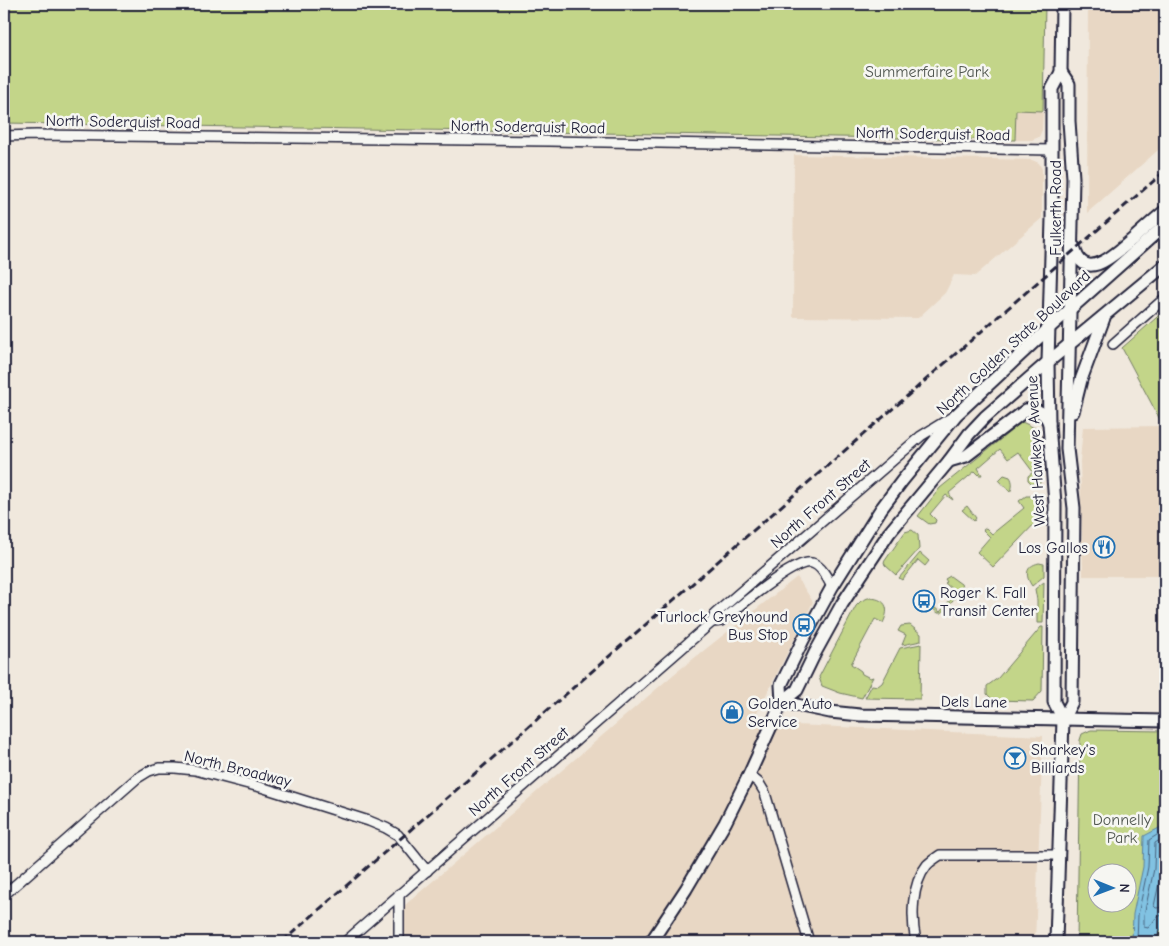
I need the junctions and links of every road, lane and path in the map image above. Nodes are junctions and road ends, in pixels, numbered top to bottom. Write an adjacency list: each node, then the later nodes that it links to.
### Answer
1 (1062, 4): 2 (street, Fulkerth Road)
2 (1061, 72): 4 (street, Fulkerth Road); 7 (street, Fulkerth Road)
3 (4, 136): 4 (street, North Soderquist Road)
4 (1052, 150): 12 (street, Fulkerth Road)
5 (1165, 210): 7 (street)
6 (1165, 225): 10 (street, North Golden State Boulevard)
7 (1072, 238): 10 (street, Fulkerth Road)
8 (1165, 265): 11 (street, North Golden State Boulevard)
9 (1165, 298): 13 (street)
10 (1071, 309): 12 (street, North Golden State Boulevard); 14 (street, Fulkerth Road)
11 (1104, 316): 14 (street, North Golden State Boulevard); 18 (street)
12 (1048, 329): 15 (street, West Hawkeye Avenue); 16 (street, North Golden State Boulevard)
13 (1113, 344)
14 (1069, 345): 15 (street, North Golden State Boulevard); 18 (street, West Hawkeye Avenue)
15 (1048, 362): 17 (street, West Hawkeye Avenue); 19 (street, North Golden State Boulevard)
16 (956, 415): 20 (street, North Golden State Boulevard); 21 (street, North Front Street)
17 (1050, 424): 19 (street); 23 (street, West Hawkeye Avenue)
18 (1067, 449): 23 (street, West Hawkeye Avenue)
19 (949, 461): 22 (street, North Golden State Boulevard)
20 (832, 587): 21 (street, North Front Street); 22 (street, North Golden State Boulevard)
21 (712, 622): 27 (street, North Front Street)
22 (782, 702): 23 (street, Dels Lane); 25 (street, North Golden State Boulevard)
23 (1063, 719): 24 (street, Dels Lane); 26 (street, West Hawkeye Avenue)
24 (1165, 720)
25 (749, 776): 32 (street, North Golden State Boulevard); 33 (street)
26 (1058, 855): 34 (street); 35 (street, West Hawkeye Avenue)
27 (427, 871): 28 (street, North Front Street); 29 (street, North Broadway)
28 (399, 894): 30 (street, North Front Street); 31 (street)
29 (4, 895)
30 (345, 942)
31 (398, 942)
32 (651, 942)
33 (809, 942)
34 (916, 942)
35 (1056, 942)

